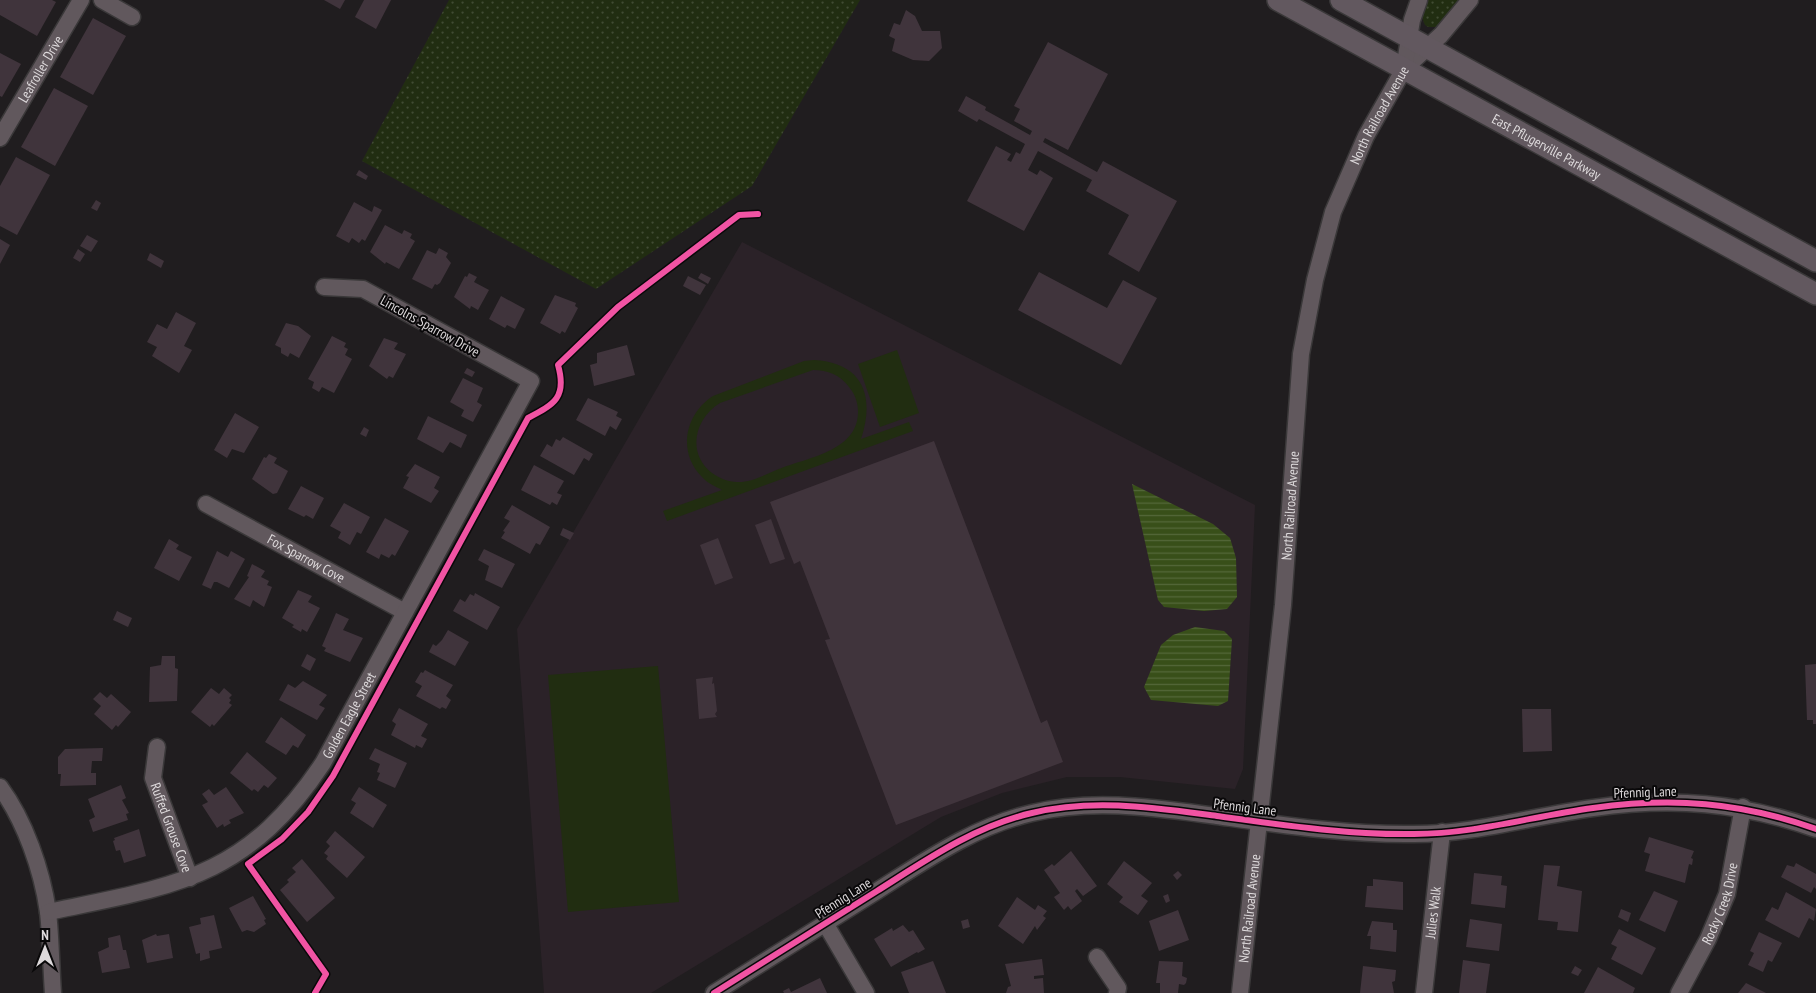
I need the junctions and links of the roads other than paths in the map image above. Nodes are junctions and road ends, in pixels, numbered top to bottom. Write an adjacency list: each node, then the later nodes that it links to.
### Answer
1 (81, 0): 11 (street, Leafroller Drive)
2 (102, 0): 7 (street)
3 (1278, 0): 10 (main road, East Pflugerville Parkway)
4 (1341, 0): 8 (main road)
5 (1419, 0): 8 (street, North Railroad Avenue)
6 (1470, 0): 9 (street)
7 (132, 17)
8 (1410, 37): 9 (main road); 10 (street, North Railroad Avenue)
9 (1428, 47): 10 (street); 12 (main road)
10 (1404, 69): 14 (main road, East Pflugerville Parkway); 21 (street, North Railroad Avenue)
11 (2, 128)
12 (1816, 260)
13 (324, 287): 15 (street, Lincolns Sparrow Drive)
14 (1816, 294)
15 (531, 381): 17 (street, Golden Eagle Street)
16 (206, 504): 17 (street, Fox Sparrow Cove)
17 (405, 612): 24 (street, Golden Eagle Street)
18 (157, 747): 24 (street, Ruffed Grouse Cove)
19 (0, 786): 25 (street)
20 (1743, 807): 22 (street, Pfennig Lane); 23 (street, Pfennig Lane); 34 (street, Rocky Creek Drive)
21 (1260, 821): 23 (street, Pfennig Lane); 26 (street, Pfennig Lane); 32 (street, North Railroad Avenue)
22 (1816, 829)
23 (1442, 832): 33 (street, Julies Walk)
24 (190, 878): 25 (street, Golden Eagle Street)
25 (48, 912): 28 (street)
26 (825, 923): 29 (street, Pfennig Lane); 30 (street)
27 (1097, 957): 31 (street)
28 (53, 993)
29 (714, 993)
30 (866, 993)
31 (1117, 993)
32 (1240, 993)
33 (1424, 993)
34 (1679, 993)

